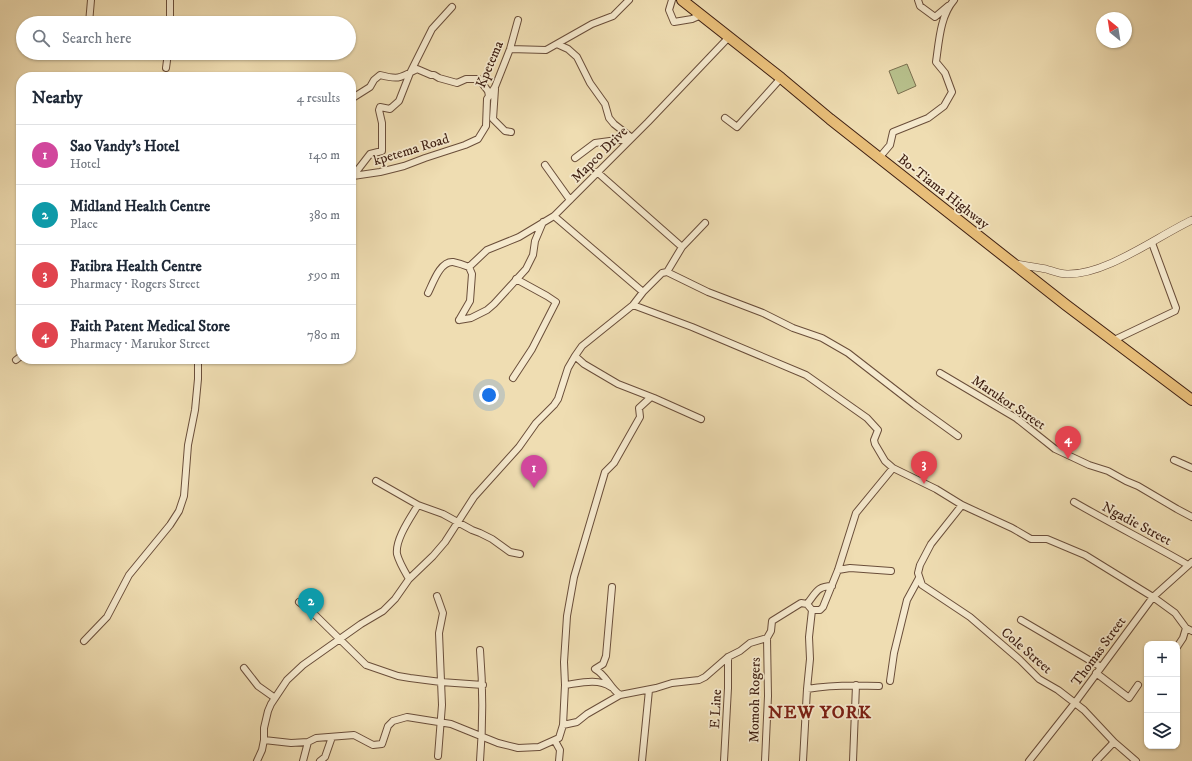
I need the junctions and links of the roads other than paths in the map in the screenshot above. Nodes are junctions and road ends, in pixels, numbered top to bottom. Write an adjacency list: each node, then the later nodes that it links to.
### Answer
1 (91, 0): 10 (street)
2 (170, 0): 11 (street)
3 (629, 0): 14 (street)
4 (672, 0): 9 (street)
5 (682, 0): 9 (highway, Bo-Tiama Highway)
6 (918, 0): 7 (street)
7 (952, 3): 28 (street)
8 (452, 7): 18 (street)
9 (701, 15): 13 (highway, Bo-Tiama Highway)
10 (90, 16)
11 (170, 16)
12 (518, 20): 15 (street, Kpetema)
13 (729, 36): 19 (highway, Bo-Tiama Highway); 25 (street, Mapco Drive)
14 (556, 44): 15 (street); 25 (street)
15 (510, 49): 20 (street, Kpetema)
16 (167, 60): 17 (street)
17 (166, 68)
18 (410, 73): 21 (street); 22 (street); 30 (street)
19 (781, 78): 23 (street); 28 (highway, Bo-Tiama Highway)
20 (495, 87): 22 (street, Kpetema); 24 (street)
21 (356, 96)
22 (489, 96): 26 (street, Kpetema)
23 (725, 118)
24 (511, 132)
25 (632, 138): 27 (street); 31 (street, Mapco Drive)
26 (478, 139): 32 (street, kpetema Road)
27 (575, 158)
28 (879, 158): 40 (highway, Bo-Tiama Highway)
29 (545, 165): 33 (street)
30 (356, 170)
31 (597, 172): 33 (street, Mapco Drive); 39 (street)
32 (356, 175)
33 (570, 200): 34 (street, Mapco Drive)
34 (554, 216): 36 (street, Mapco Drive); 44 (street)
35 (1192, 220): 38 (street)
36 (543, 222): 41 (street, Mapco Drive); 43 (street)
37 (705, 223): 39 (street)
38 (1152, 243): 40 (street); 47 (street)
39 (682, 247): 42 (street)
40 (1013, 263): 47 (highway, Bo-Tiama Highway)
41 (469, 267): 43 (street); 45 (street)
42 (667, 272): 44 (street); 55 (street)
43 (516, 279): 51 (street)
44 (643, 292): 46 (street)
45 (428, 293)
46 (633, 305): 48 (street); 57 (street)
47 (1114, 340): 53 (highway, Bo-Tiama Highway)
48 (575, 356): 52 (street); 64 (street)
49 (198, 364): 82 (street)
50 (940, 373): 63 (street, Marukor Street)
51 (513, 378)
52 (651, 397): 54 (street); 92 (street)
53 (1192, 400)
54 (701, 419)
55 (958, 436)
56 (1174, 460): 58 (street)
57 (893, 468): 62 (street); 67 (street)
58 (1192, 468)
59 (376, 481): 61 (street)
60 (1074, 502): 66 (street, Ngadie Street)
61 (418, 504): 64 (street); 70 (street)
62 (962, 506): 69 (street); 74 (street)
63 (1192, 516)
64 (456, 523): 65 (street); 70 (street)
65 (520, 554)
66 (1190, 564): 74 (street, Thomas Street)
67 (838, 570): 68 (street); 71 (street)
68 (891, 571)
69 (919, 578): 89 (street); 101 (street, Cole Street)
70 (410, 579): 81 (street)
71 (832, 586): 76 (street); 77 (street)
72 (612, 587): 96 (street)
73 (437, 596): 90 (street)
74 (1153, 597): 79 (street); 86 (street, Thomas Street)
75 (299, 602): 81 (street)
76 (807, 604): 77 (street); 80 (street)
77 (812, 610): 97 (street)
78 (1021, 620): 86 (street)
79 (1189, 630): 83 (street)
80 (767, 638): 85 (street); 118 (street, Momoh Rogers)
81 (339, 639): 90 (street); 100 (street)
82 (84, 641)
83 (1180, 642)
84 (480, 650): 91 (street)
85 (728, 657): 98 (street); 117 (street, E Line)
86 (1101, 667): 88 (street, Thomas Street)
87 (244, 668): 100 (street)
88 (1096, 673): 94 (street); 101 (street, Thomas Street)
89 (890, 681)
90 (441, 682): 91 (street); 102 (street)
91 (482, 685): 104 (street)
92 (565, 685): 96 (street); 103 (street)
93 (856, 685): 95 (street); 97 (street); 120 (street)
94 (1138, 685)
95 (879, 686)
96 (612, 688): 99 (street)
97 (806, 689): 119 (street)
98 (649, 690): 99 (street); 116 (street)
99 (620, 695): 103 (street)
100 (275, 698): 106 (street)
101 (1074, 704): 109 (street, Cole Street); 121 (street, Thomas Street)
102 (441, 722): 104 (street); 105 (street); 110 (street)
103 (563, 725): 107 (street)
104 (482, 736): 107 (street); 114 (street)
105 (332, 737): 108 (street); 113 (street)
106 (264, 740): 108 (street); 111 (street)
107 (555, 741): 115 (street)
108 (308, 742): 112 (street)
109 (1114, 742): 122 (street); 123 (street, Cole Street)
110 (438, 756)
111 (257, 761)
112 (303, 761)
113 (320, 761)
114 (480, 761)
115 (559, 761)
116 (642, 761)
117 (724, 761)
118 (765, 761)
119 (803, 761)
120 (853, 761)
121 (1029, 761)
122 (1096, 761)
123 (1135, 761)

